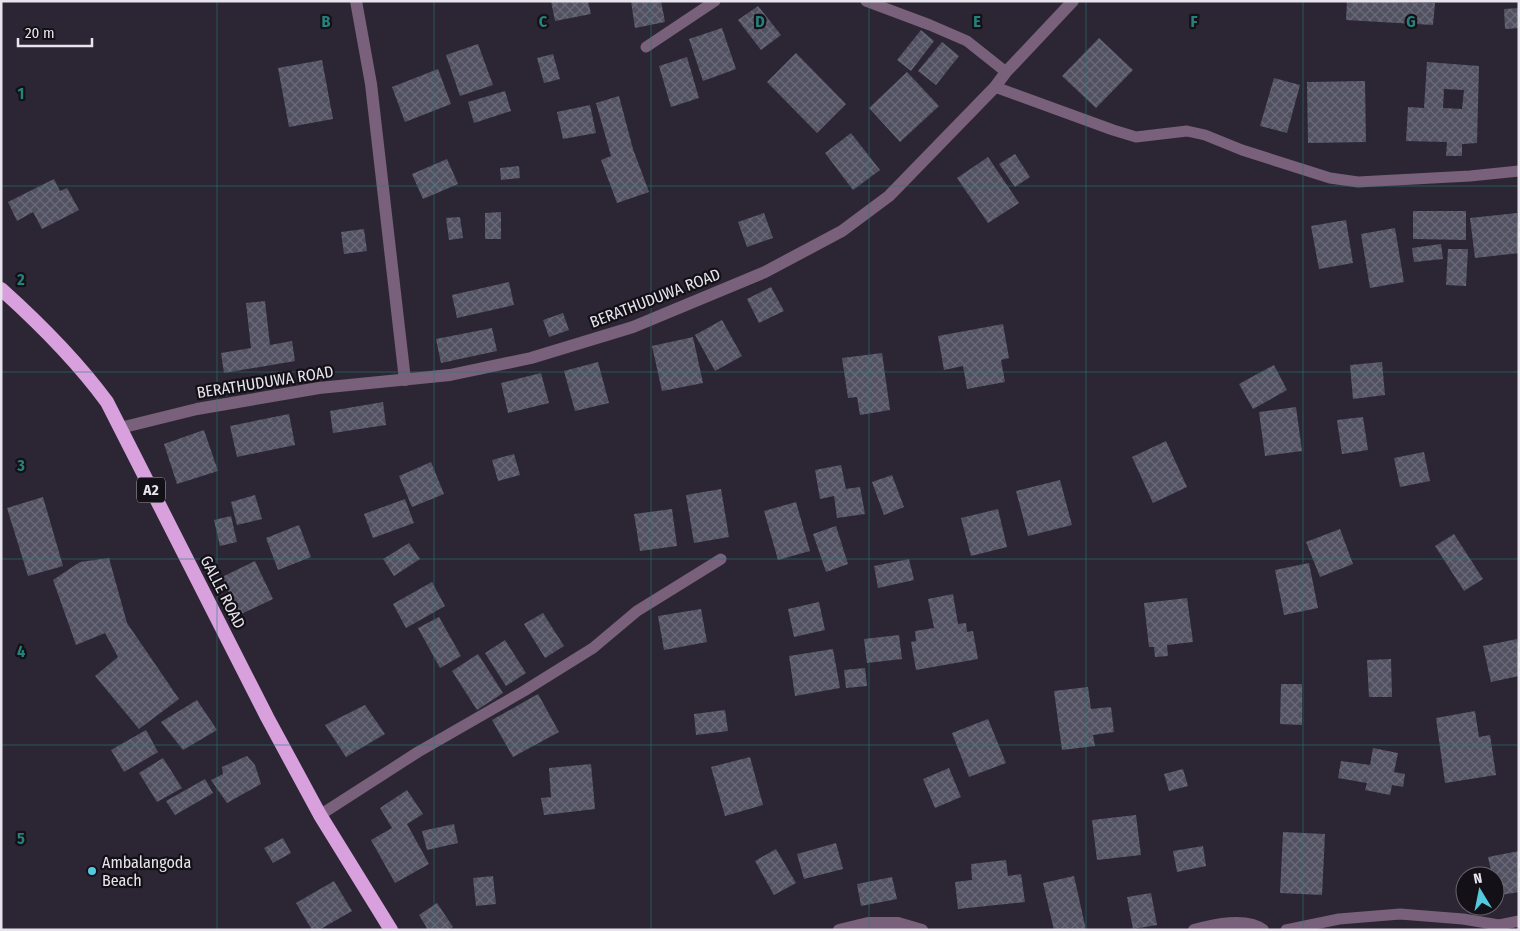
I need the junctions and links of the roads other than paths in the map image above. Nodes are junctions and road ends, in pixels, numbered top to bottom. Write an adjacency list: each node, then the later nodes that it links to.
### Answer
1 (356, 1): 10 (street)
2 (715, 1): 5 (lane)
3 (866, 1): 6 (lane)
4 (1073, 1): 6 (street, BERATHUDUWA ROAD)
5 (646, 47)
6 (1006, 72): 7 (street, BERATHUDUWA ROAD)
7 (995, 87): 8 (lane); 10 (street, BERATHUDUWA ROAD)
8 (1519, 171)
9 (1, 289): 11 (highway, GALLE ROAD / A2)
10 (405, 380): 11 (street, BERATHUDUWA ROAD)
11 (120, 428): 13 (highway, GALLE ROAD / A2)
12 (721, 559): 13 (lane)
13 (320, 815): 15 (highway, GALLE ROAD / A2)
14 (1519, 921): 20 (lane)
15 (391, 930)
16 (839, 930): 17 (street)
17 (922, 930)
18 (1194, 930): 19 (street)
19 (1263, 930)
20 (1286, 930)

